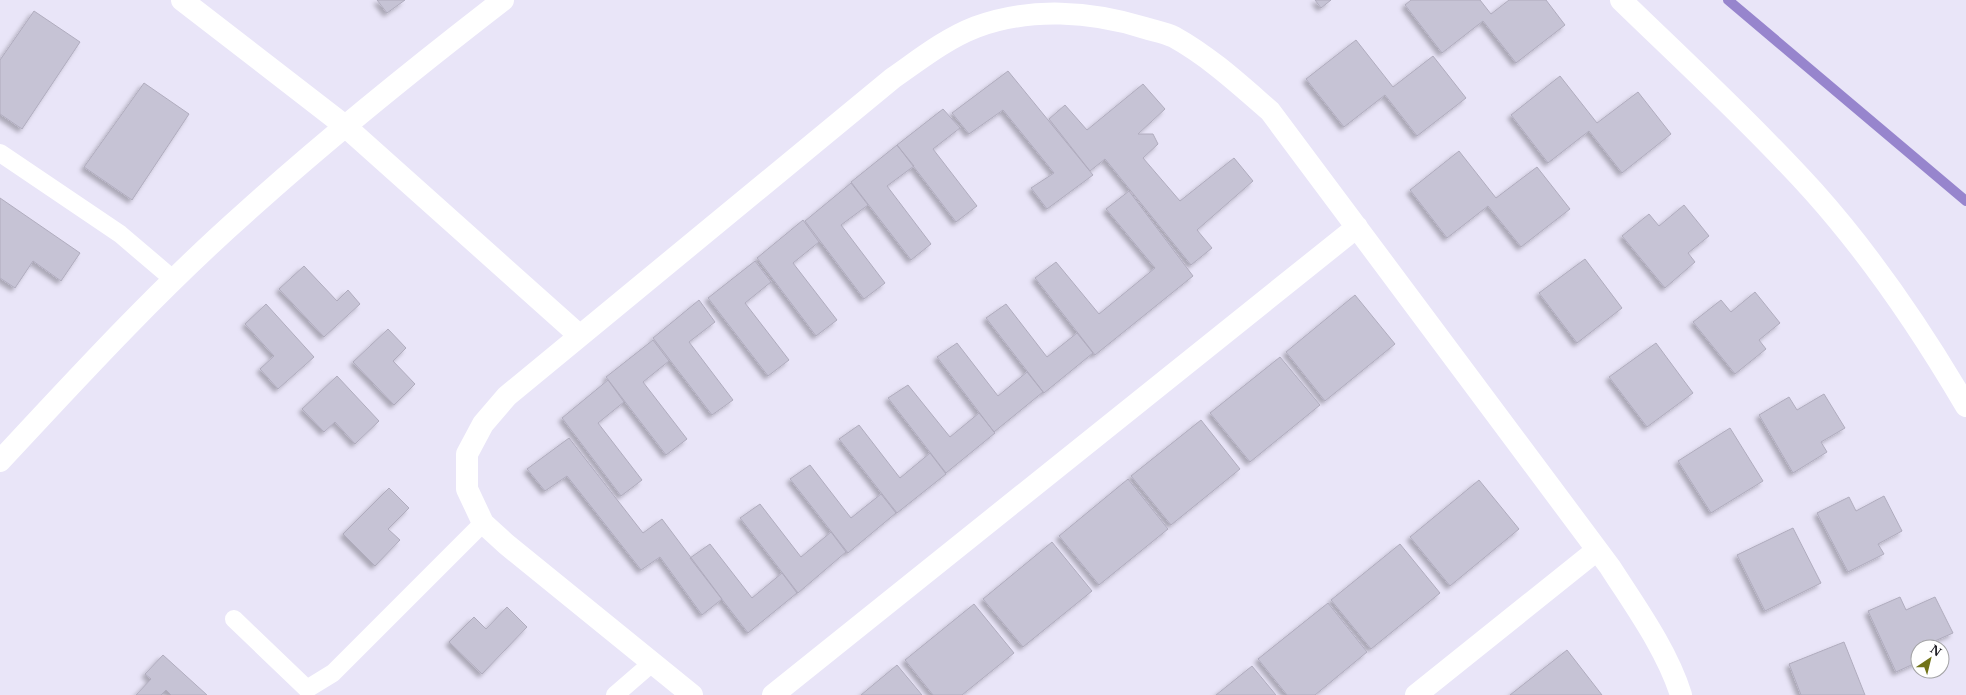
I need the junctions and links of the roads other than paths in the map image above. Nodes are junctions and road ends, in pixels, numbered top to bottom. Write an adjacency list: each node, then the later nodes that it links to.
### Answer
1 (182, 0): 4 (street)
2 (503, 0): 4 (street)
3 (1621, 0): 9 (street)
4 (345, 126): 7 (street); 8 (street)
5 (0, 154): 7 (lane)
6 (1357, 227): 8 (street); 12 (street); 17 (street)
7 (174, 280): 10 (street)
8 (580, 336): 11 (street)
9 (1966, 406)
10 (0, 461)
11 (483, 523): 13 (lane); 14 (street)
12 (1597, 550): 18 (street); 19 (street)
13 (234, 619)
14 (652, 663): 15 (lane); 16 (street)
15 (615, 695)
16 (692, 695)
17 (773, 695)
18 (1416, 695)
19 (1681, 695)

